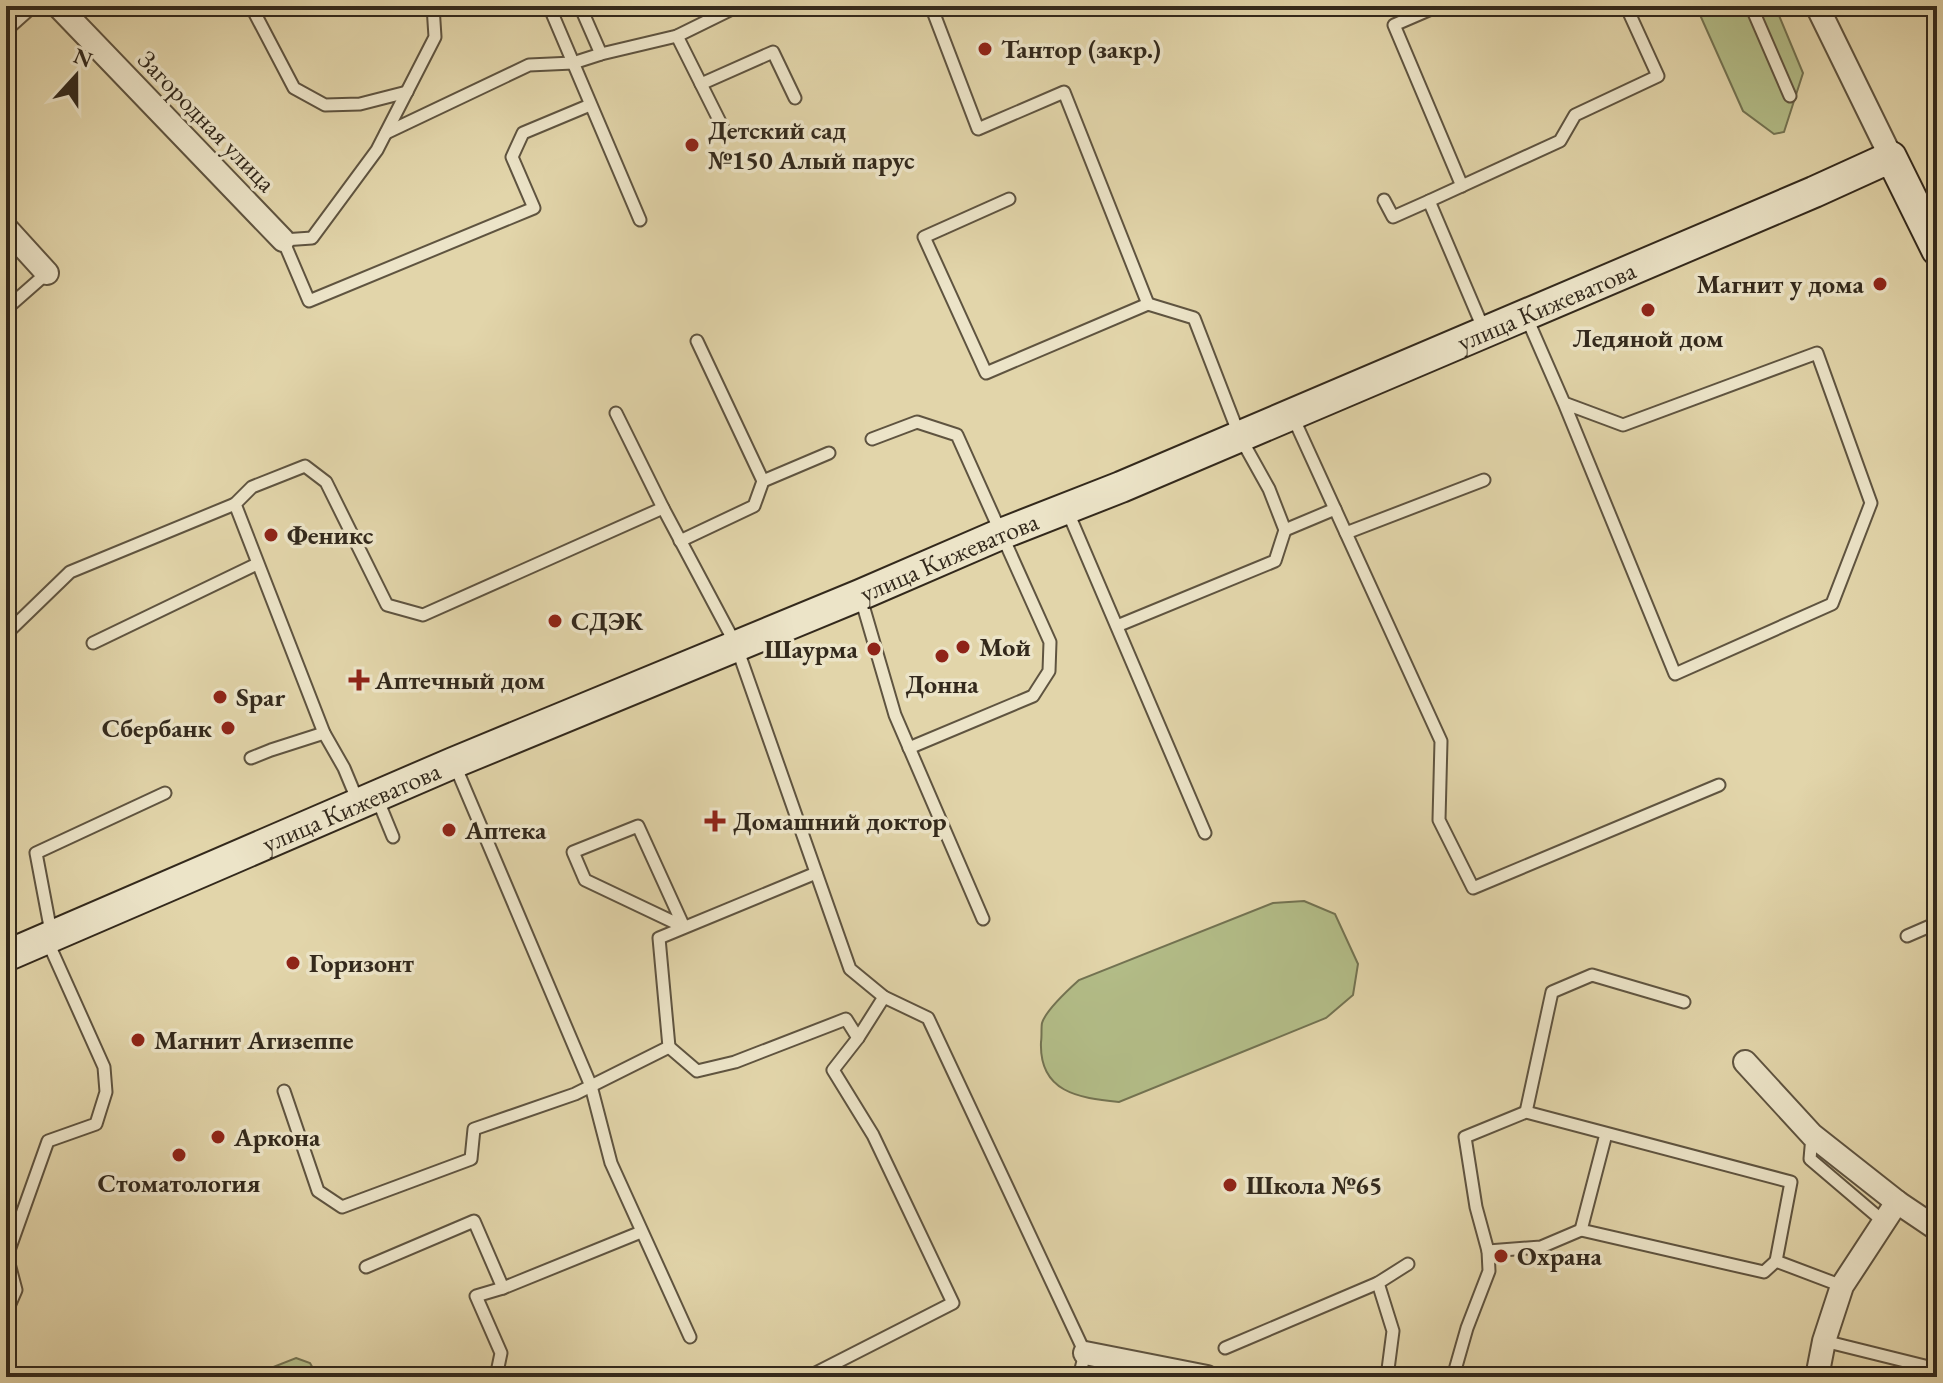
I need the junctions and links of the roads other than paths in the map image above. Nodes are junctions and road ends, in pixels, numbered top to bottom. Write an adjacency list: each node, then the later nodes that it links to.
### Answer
1 (25, 6): 13 (street)
2 (58, 6): 31 (street, Загородная улица)
3 (251, 6): 18 (lane)
4 (433, 6): 18 (lane)
5 (549, 6): 16 (lane)
6 (580, 6): 15 (lane)
7 (738, 6): 14 (lane)
8 (931, 6): 34 (lane)
9 (1438, 6): 25 (lane)
10 (1626, 6): 25 (lane)
11 (1751, 6): 19 (lane)
12 (1817, 6): 24 (street)
13 (6, 23)
14 (677, 36): 15 (lane); 17 (lane)
15 (601, 54): 16 (lane)
16 (573, 63): 21 (lane); 23 (lane)
17 (701, 84): 20 (lane); 22 (lane)
18 (407, 92): 23 (lane)
19 (1790, 96)
20 (795, 98)
21 (590, 105): 29 (lane); 31 (lane)
22 (724, 130)
23 (386, 134): 31 (lane)
24 (1891, 157): 32 (main road); 36 (main road, улица Кижеватова)
25 (1462, 186): 28 (lane)
26 (1009, 199): 34 (lane)
27 (1384, 200): 28 (lane)
28 (1429, 201): 37 (lane)
29 (640, 220)
30 (6, 228): 33 (street)
31 (283, 240)
32 (1937, 250)
33 (47, 273): 35 (lane)
34 (1148, 304): 42 (lane)
35 (6, 309)
36 (1525, 315): 37 (main road, улица Кижеватова); 39 (lane)
37 (1485, 331): 41 (main road, улица Кижеватова)
38 (697, 341): 46 (lane)
39 (1564, 403): 39 (lane)
40 (616, 413): 48 (lane)
41 (1292, 415): 42 (main road, улица Кижеватова); 49 (lane)
42 (1240, 437): 50 (main road, улица Кижеватова); 51 (lane)
43 (872, 439): 53 (lane)
44 (829, 453): 46 (lane)
45 (1484, 480): 52 (lane)
46 (763, 481): 54 (lane)
47 (235, 504): 48 (lane); 55 (lane); 58 (lane)
48 (663, 508): 54 (lane)
49 (1335, 509): 51 (lane); 52 (lane)
50 (1067, 510): 53 (main road, улица Кижеватова); 57 (lane)
51 (1285, 530): 57 (lane)
52 (1346, 533): 65 (lane)
53 (1001, 534): 56 (main road, улица Кижеватова); 62 (lane)
54 (680, 541): 60 (lane)
55 (257, 564): 59 (lane); 61 (lane)
56 (860, 595): 60 (main road, улица Кижеватова); 62 (lane)
57 (1117, 626): 68 (lane)
58 (6, 634)
59 (93, 643)
60 (736, 645): 64 (main road, улица Кижеватова); 70 (lane)
61 (324, 733): 63 (lane); 67 (lane)
62 (909, 748): 71 (lane)
63 (251, 758)
64 (453, 763): 67 (main road, улица Кижеватова); 82 (lane)
65 (1719, 785)
66 (165, 793): 74 (lane)
67 (368, 801): 69 (lane); 74 (main road, улица Кижеватова)
68 (1205, 833)
69 (393, 837)
70 (816, 873): 73 (lane); 77 (lane)
71 (983, 919)
72 (1937, 923): 75 (lane)
73 (684, 927): 73 (lane); 80 (lane)
74 (49, 936): 76 (main road, улица Кижеватова); 99 (lane)
75 (1907, 936)
76 (6, 956)
77 (884, 997): 79 (lane); 103 (lane)
78 (1684, 1002): 84 (lane)
79 (858, 1038): 80 (lane); 106 (lane)
80 (669, 1047): 82 (lane)
81 (1745, 1062): 86 (street)
82 (591, 1086): 83 (lane); 91 (lane)
83 (284, 1091)
84 (1526, 1112): 85 (lane); 92 (lane)
85 (1606, 1134): 90 (lane); 93 (lane)
86 (1812, 1135): 87 (street); 88 (lane)
87 (1897, 1202): 88 (street); 89 (street)
88 (1884, 1222): 97 (street)
89 (1937, 1229)
90 (1581, 1230): 92 (lane); 93 (lane)
91 (641, 1232): 98 (lane); 100 (lane)
92 (1488, 1251): 110 (lane)
93 (1776, 1261): 97 (lane)
94 (1408, 1264): 96 (lane)
95 (366, 1267): 98 (lane)
96 (1378, 1283): 102 (lane); 109 (lane)
97 (1842, 1286): 101 (street)
98 (503, 1288): 105 (lane)
99 (6, 1313)
100 (690, 1337)
101 (1824, 1341): 104 (lane); 111 (street)
102 (1225, 1348)
103 (1085, 1353): 107 (lane); 108 (street)
104 (1937, 1369)
105 (496, 1377)
106 (808, 1377)
107 (1079, 1377)
108 (1207, 1377)
109 (1387, 1377)
110 (1453, 1377)
111 (1817, 1377)

